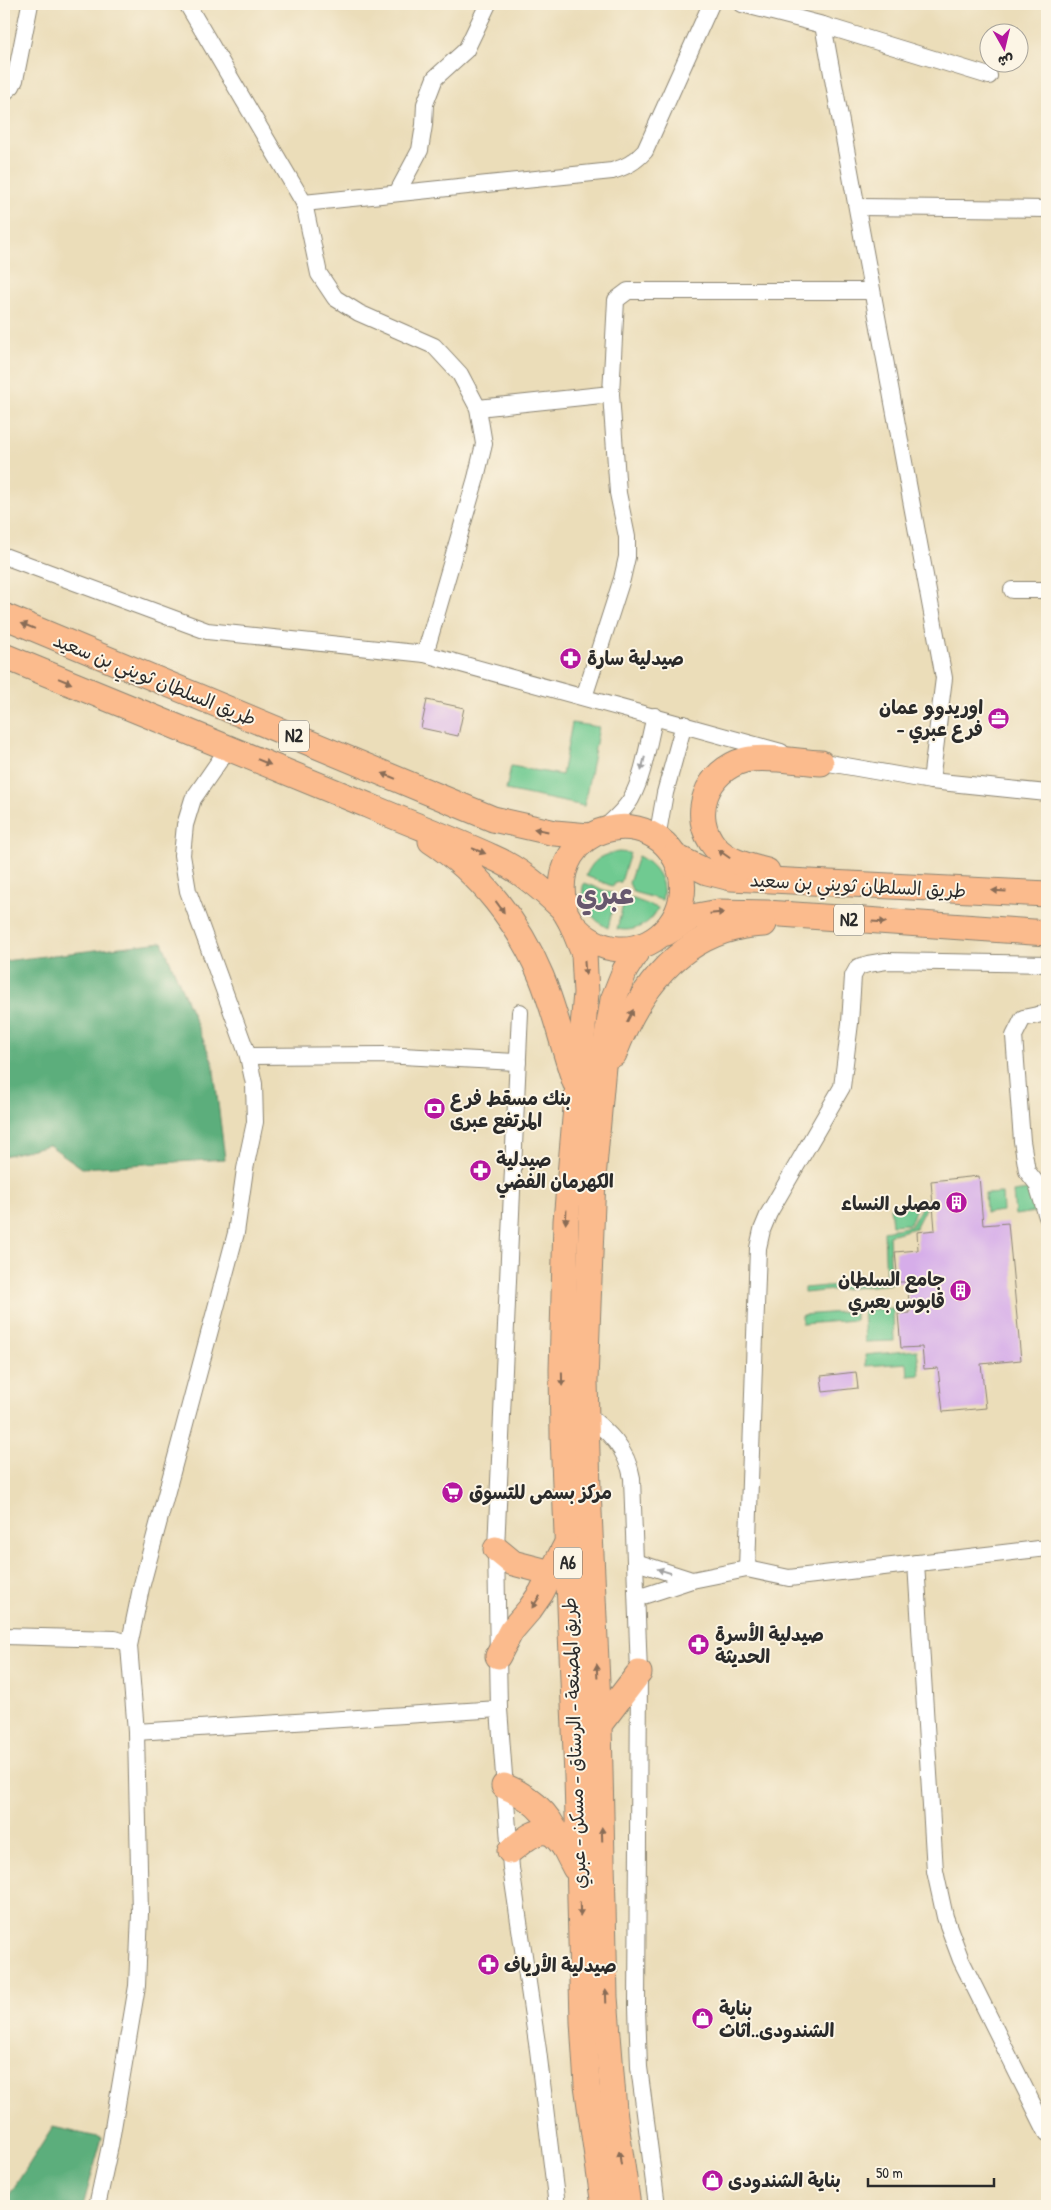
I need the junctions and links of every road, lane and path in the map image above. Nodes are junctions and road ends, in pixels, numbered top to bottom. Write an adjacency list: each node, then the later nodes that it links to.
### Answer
1 (30, 4): 8 (street)
2 (187, 4): 10 (street)
3 (488, 4): 9 (street)
4 (711, 4): 9 (street)
5 (742, 4): 6 (street)
6 (823, 25): 7 (street); 11 (street)
7 (989, 76)
8 (4, 93)
9 (397, 193): 10 (street)
10 (304, 203): 15 (street)
11 (858, 207): 12 (street); 13 (street)
12 (1047, 209)
13 (872, 291): 14 (street); 27 (street)
14 (610, 394): 15 (street); 22 (street)
15 (478, 408): 20 (street)
16 (4, 556): 20 (street)
17 (1012, 590): 18 (street)
18 (1047, 590)
19 (4, 616): 30 (highway, طريق السلطان ثويني بن سعيد / N2, one-way to 19)
20 (425, 654): 22 (street)
21 (4, 656): 25 (highway, طريق السلطان ثويني بن سعيد / N2, one-way to 25)
22 (584, 697): 23 (street)
23 (655, 716): 24 (street); 30 (street, one-way to 30)
24 (684, 724): 26 (street); 31 (street)
25 (229, 747): 29 (highway, طريق السلطان ثويني بن سعيد / N2, one-way to 29); 41 (street)
26 (821, 763): 27 (street); 32 (highway, one-way to 26)
27 (931, 780): 28 (street)
28 (1047, 792)
29 (365, 805): 34 (highway, طريق السلطان ثويني بن سعيد / N2, one-way to 34); 43 (highway, one-way to 43)
30 (596, 833): 31 (highway, N2); 34 (highway)
31 (665, 847): 32 (highway, طريق السلطان ثويني بن سعيد / N2); 37 (highway)
32 (803, 882): 33 (highway, طريق السلطان ثويني بن سعيد / N2, one-way to 32)
33 (1047, 894)
34 (568, 916): 37 (highway, N2); 43 (highway, طريق المصنعة - الرستاق - مسكن - عبري / A6, one-way to 43)
35 (849, 920): 36 (highway, طريق السلطان ثويني بن سعيد / N2, one-way to 36); 37 (highway, طريق السلطان ثويني بن سعيد / N2, one-way to 35); 43 (highway, one-way to 35)
36 (1047, 933)
37 (648, 942): 43 (highway, طريق المصنعة - الرستاق - مسكن - عبري / A6)
38 (1047, 964): 52 (street)
39 (520, 1012): 42 (street)
40 (1047, 1013): 44 (street)
41 (248, 1056): 42 (street); 57 (street)
42 (518, 1062): 49 (street)
43 (589, 1092): 46 (highway, طريق المصنعة - الرستاق - مسكن - عبري / A6); 47 (highway, طريق المصنعة - الرستاق - مسكن - عبري / A6, one-way to 47)
44 (1042, 1184): 45 (street)
45 (1047, 1216)
46 (586, 1414): 50 (street); 61 (highway, طريق المصنعة - الرستاق - مسكن - عبري / A6, one-way to 46)
47 (567, 1543): 53 (highway); 66 (highway, طريق المصنعة - الرستاق - مسكن - عبري / A6)
48 (1047, 1548): 51 (street)
49 (496, 1549): 53 (highway); 58 (street)
50 (636, 1562): 54 (street, one-way to 50); 55 (street)
51 (916, 1563): 52 (street); 67 (street)
52 (747, 1569): 54 (street)
53 (552, 1573): 58 (highway, one-way to 58)
54 (692, 1580): 55 (street)
55 (637, 1598): 59 (street)
56 (4, 1636): 57 (street)
57 (129, 1646): 62 (street)
58 (498, 1656): 60 (street)
59 (639, 1673): 61 (highway); 72 (street)
60 (498, 1709): 62 (street); 63 (street)
61 (599, 1725): 71 (highway, طريق المصنعة - الرستاق - مسكن - عبري / A6, one-way to 61)
62 (136, 1732): 68 (street)
63 (504, 1786): 64 (highway); 65 (street)
64 (565, 1848): 65 (highway); 66 (highway)
65 (510, 1852): 69 (street)
66 (580, 1878): 70 (highway, طريق المصنعة - الرستاق - مسكن - عبري / A6, one-way to 70)
67 (1047, 2133)
68 (97, 2206)
69 (557, 2206)
70 (604, 2206)
71 (628, 2206)
72 (657, 2206)

